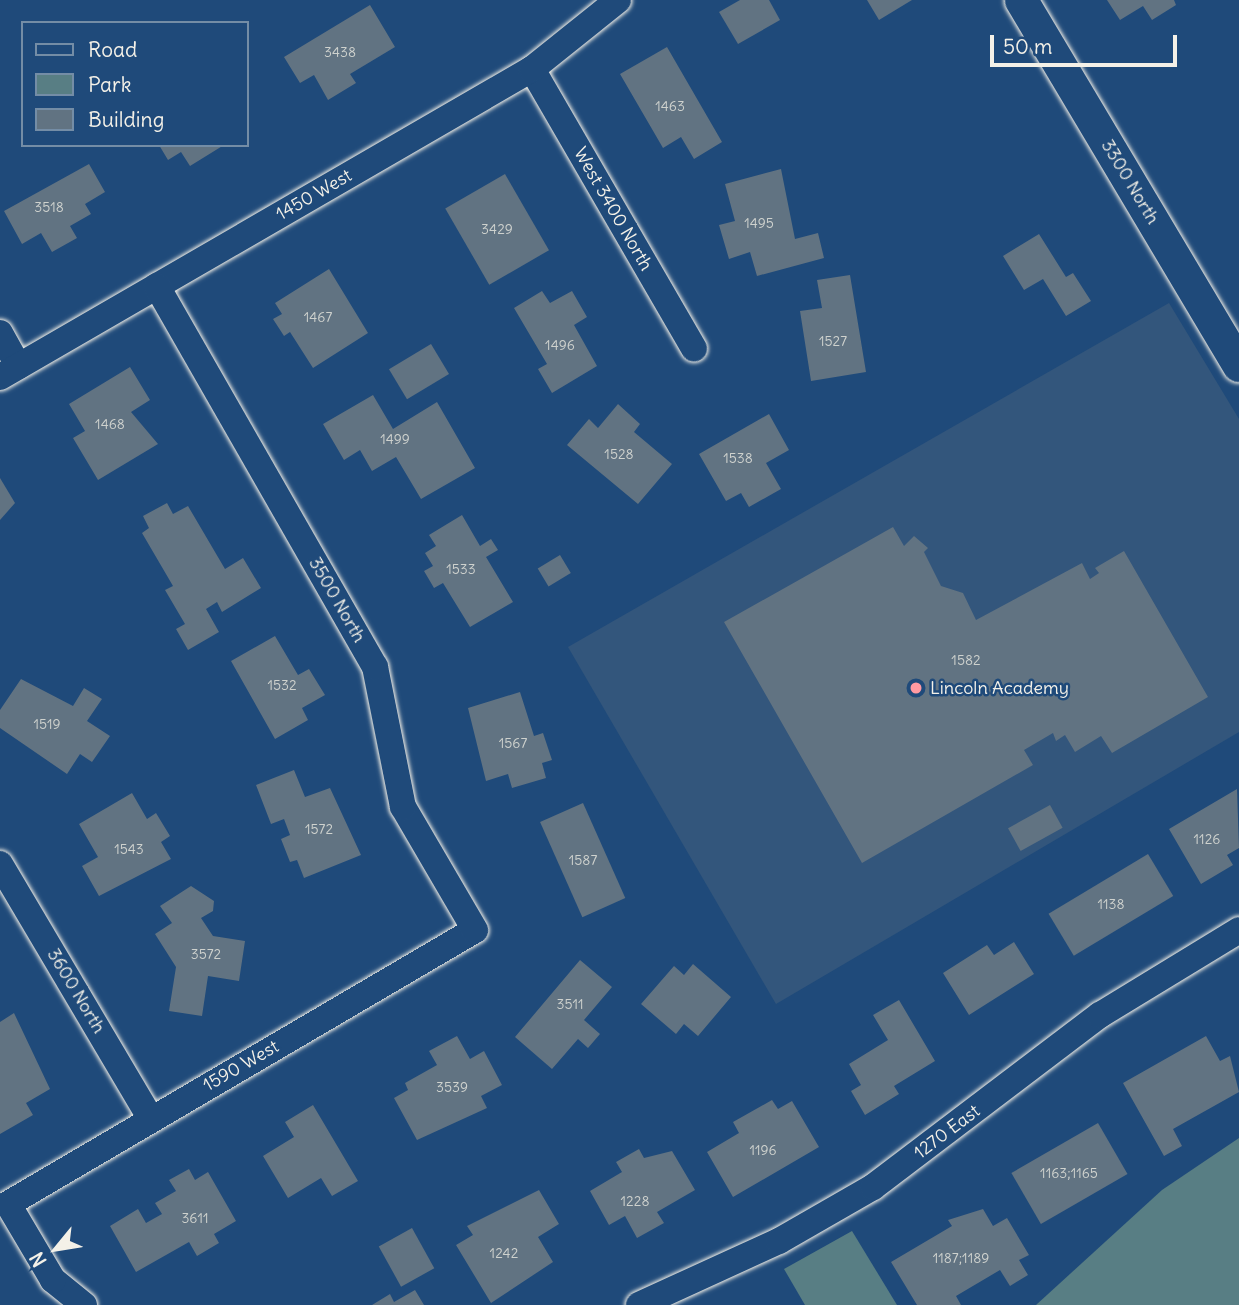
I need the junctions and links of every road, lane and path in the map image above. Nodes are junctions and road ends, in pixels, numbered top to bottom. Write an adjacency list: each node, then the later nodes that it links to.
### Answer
1 (618, 0): 3 (street, 1450 West)
2 (1021, 0): 7 (street, 3300 North)
3 (531, 69): 4 (street, 1450 West); 6 (street, West 3400 North)
4 (157, 286): 8 (street, 1450 West); 10 (street, 3500 North)
5 (0, 333): 8 (street)
6 (694, 349)
7 (1239, 365)
8 (9, 371)
9 (0, 864): 12 (street, 3600 North)
10 (475, 930): 12 (street, 1590 West)
11 (1239, 930): 14 (street, 1270 East)
12 (151, 1119): 13 (street, 1590 West)
13 (84, 1305)
14 (639, 1305)

